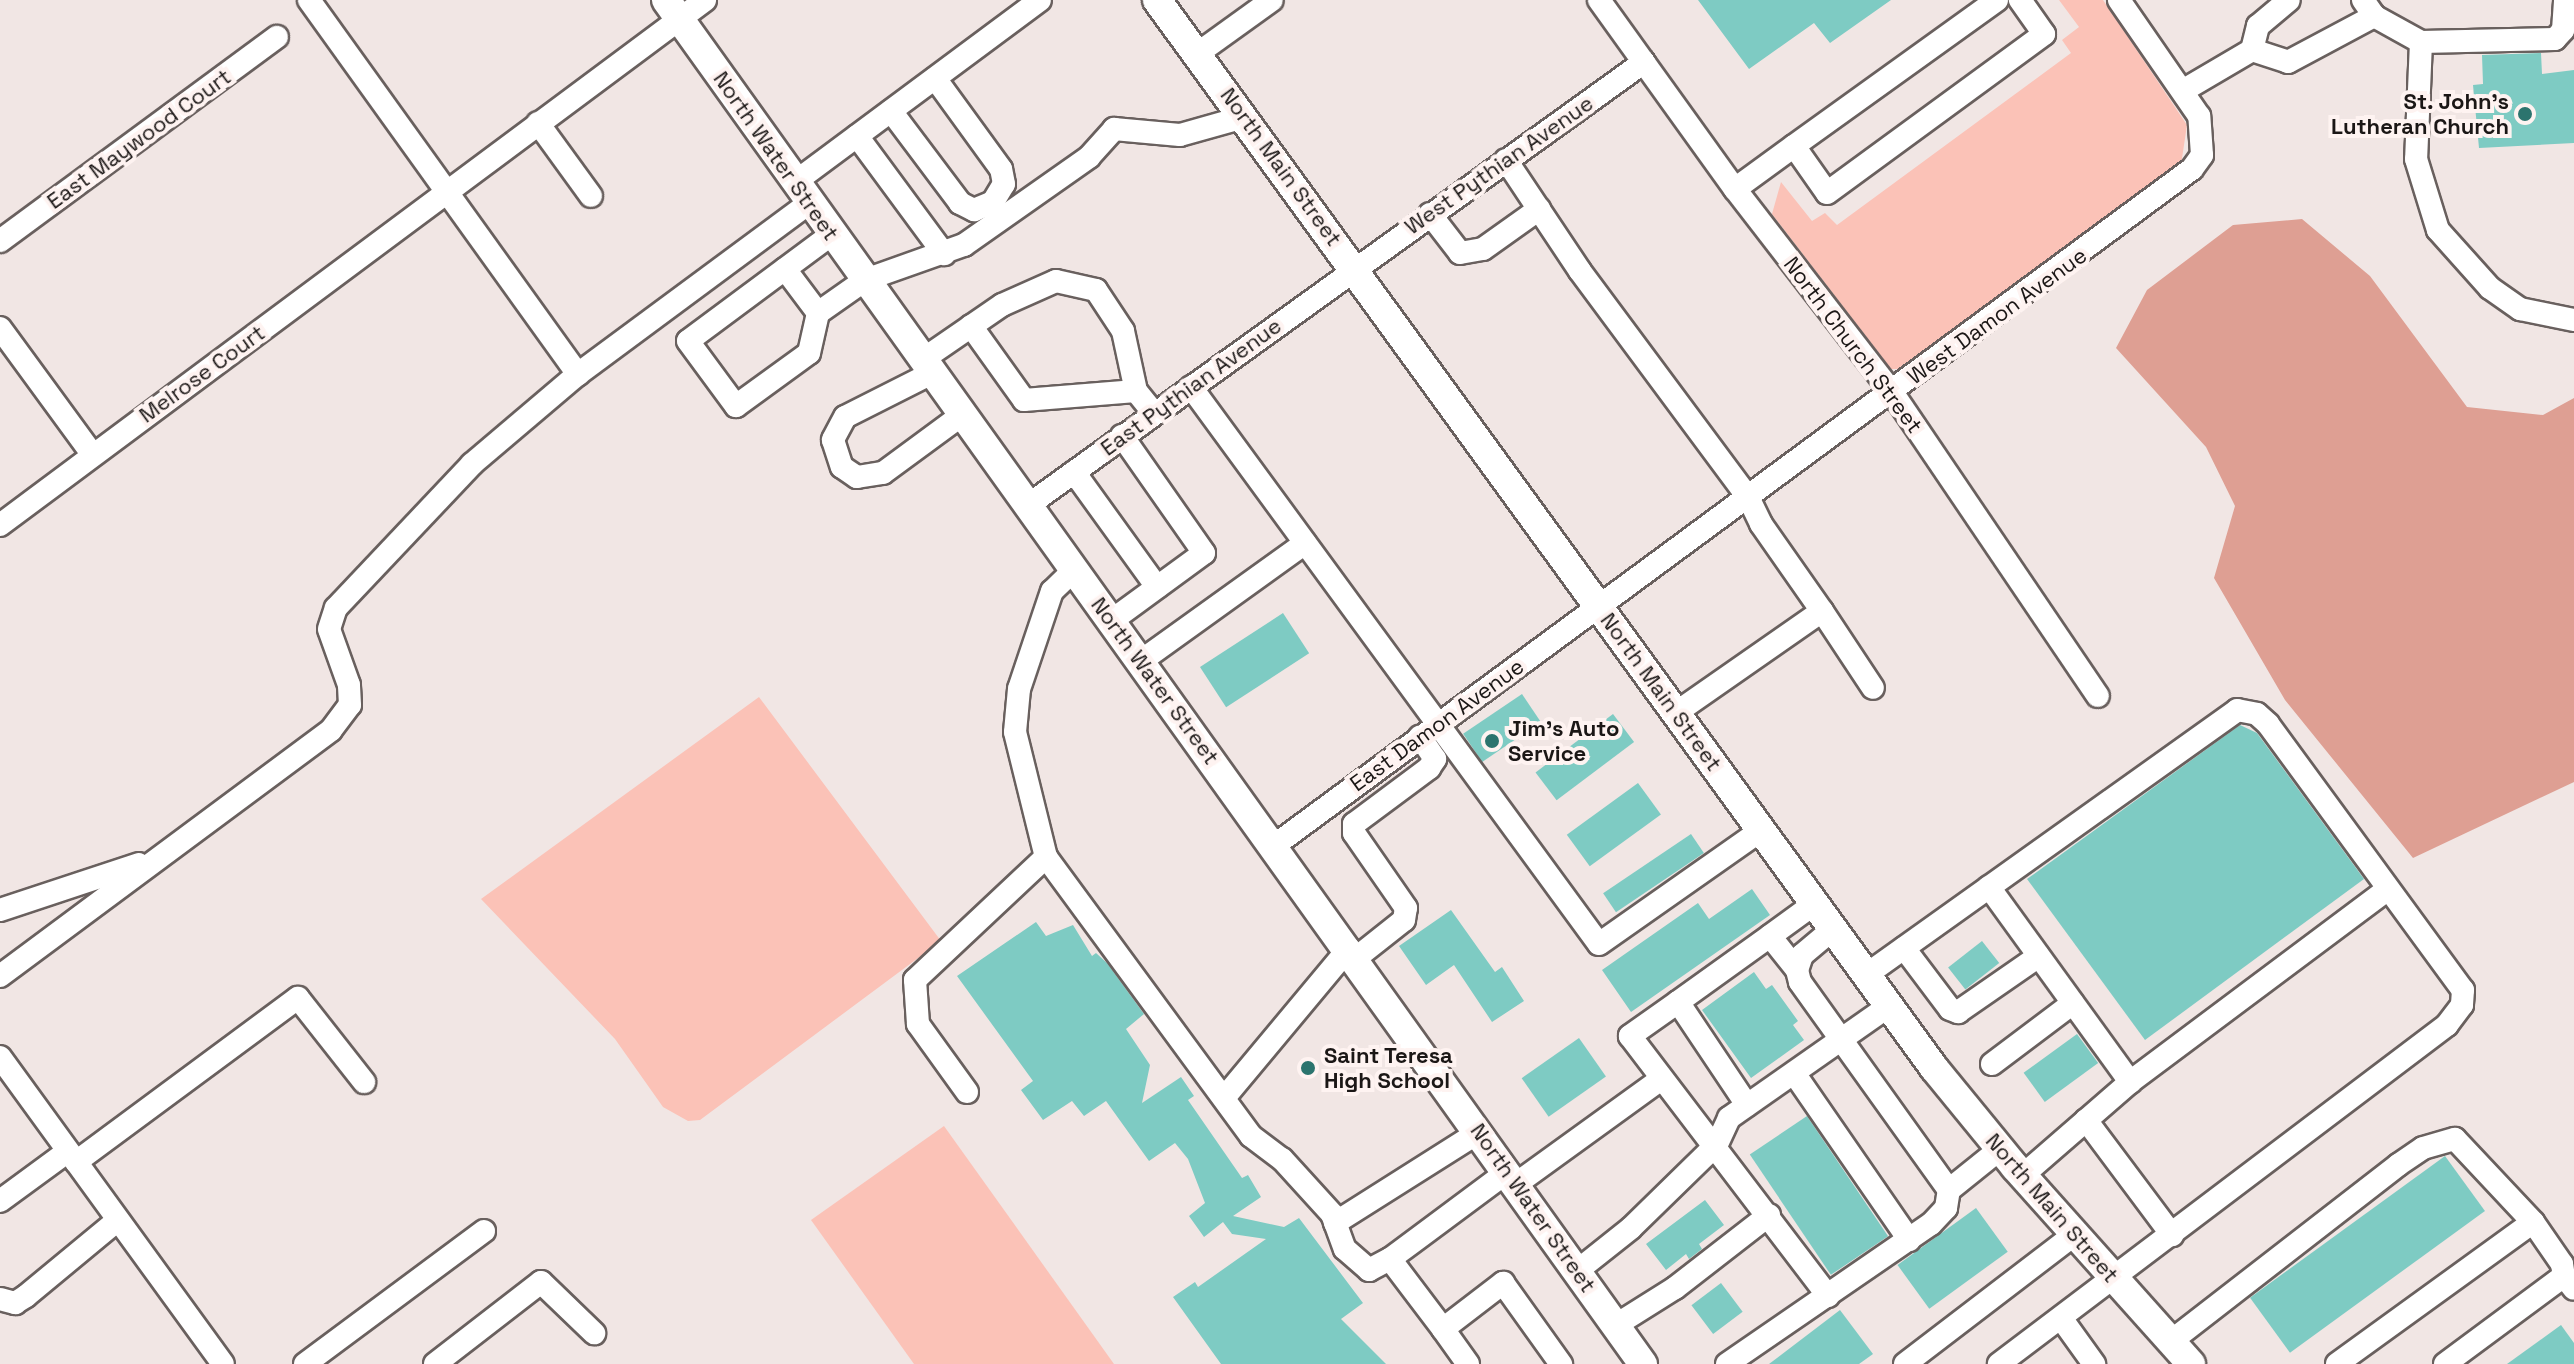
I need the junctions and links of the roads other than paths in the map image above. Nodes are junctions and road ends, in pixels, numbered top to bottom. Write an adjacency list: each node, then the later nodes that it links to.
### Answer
1 (309, 0): 29 (street)
2 (705, 0): 13 (street)
3 (1040, 0): 19 (street)
4 (1157, 0): 17 (main road, North Main Street)
5 (1271, 0): 17 (street)
6 (1599, 0): 18 (street, North Church Street)
7 (1997, 0): 25 (street)
8 (2020, 0): 25 (street)
9 (2119, 0): 20 (street)
10 (2289, 0): 16 (street)
11 (2565, 0): 15 (street)
12 (2368, 8): 15 (street); 16 (street)
13 (672, 9): 23 (street, Melrose Court); 28 (main road, North Water Street)
14 (277, 37): 35 (street, East Maywood Court)
15 (2421, 42): 41 (street)
16 (2252, 50): 20 (street)
17 (1197, 54): 22 (main road, North Main Street)
18 (1644, 62): 26 (street, West Pythian Avenue); 27 (street, North Church Street)
19 (935, 78): 21 (street); 32 (street)
20 (2184, 90): 48 (street, West Damon Avenue)
21 (891, 111): 24 (street); 32 (street)
22 (1244, 117): 32 (street); 37 (main road, North Main Street)
23 (538, 123): 29 (street, Melrose Court); 30 (street)
24 (857, 136): 28 (street); 36 (street)
25 (1794, 146): 27 (street)
26 (1506, 160): 31 (street); 33 (street, West Pythian Avenue)
27 (1735, 189): 48 (street, North Church Street)
28 (802, 192): 34 (main road, North Water Street); 45 (street)
29 (445, 194): 45 (street); 52 (street, Melrose Court)
30 (591, 196)
31 (1539, 209): 33 (street); 54 (street)
32 (998, 210): 36 (street)
33 (1430, 214): 37 (street, West Pythian Avenue)
34 (832, 234): 38 (street); 39 (main road, North Water Street)
35 (0, 241)
36 (944, 254): 39 (street)
37 (1355, 267): 46 (street, East Pythian Avenue); 60 (main road, North Main Street)
38 (785, 269): 40 (street); 40 (street)
39 (865, 280): 40 (street); 44 (main road, North Water Street)
40 (818, 313)
41 (2574, 320)
42 (971, 326): 44 (street); 47 (street); 47 (street)
43 (0, 328): 52 (street)
44 (927, 366): 50 (main road, North Water Street); 50 (street)
45 (578, 374): 71 (street)
46 (1191, 387): 49 (street, East Pythian Avenue); 57 (street)
47 (1136, 391): 49 (street)
48 (1892, 392): 54 (street, West Damon Avenue); 65 (street, North Church Street)
49 (1154, 413): 51 (street, East Pythian Avenue)
50 (962, 415): 55 (main road, North Water Street)
51 (1122, 436): 53 (street, East Pythian Avenue); 59 (street)
52 (93, 455): 56 (street, Melrose Court)
53 (1074, 472): 55 (street, East Pythian Avenue); 59 (street)
54 (1748, 497): 60 (street, West Damon Avenue); 61 (street)
55 (1027, 506): 58 (main road, North Water Street)
56 (0, 525)
57 (1305, 543): 63 (street); 67 (street)
58 (1074, 570): 62 (main road, North Water Street); 70 (street)
59 (1157, 587): 62 (street)
60 (1599, 606): 66 (main road, North Main Street); 67 (street, East Damon Avenue)
61 (1822, 611): 64 (street); 66 (street)
62 (1111, 621): 63 (main road, North Water Street)
63 (1141, 661): 69 (main road, North Water Street)
64 (1873, 688)
65 (2098, 696)
66 (1676, 713): 68 (main road, North Main Street)
67 (1429, 731): 68 (street); 69 (street, East Damon Avenue); 79 (street)
68 (1761, 830): 74 (main road, North Main Street)
69 (1275, 845): 79 (main road, North Water Street)
70 (1046, 857): 94 (street); 95 (street)
71 (157, 858): 75 (street); 83 (street)
72 (1989, 887): 73 (street); 78 (street); 80 (street)
73 (2388, 889): 93 (street); 112 (street)
74 (1814, 904): 76 (main road, North Main Street); 77 (street)
75 (0, 910)
76 (1833, 929): 81 (street); 82 (main road, North Main Street)
77 (1770, 936): 81 (street); 84 (street)
78 (1904, 948): 80 (street); 82 (street)
79 (1352, 953): 95 (street); 98 (main road, North Water Street)
80 (2039, 956): 85 (street)
81 (1797, 970): 87 (street)
82 (1866, 975): 86 (main road, North Main Street)
83 (0, 976)
84 (1678, 1002): 91 (street); 96 (street)
85 (2073, 1003): 89 (street); 93 (street)
86 (1889, 1006): 87 (street); 100 (main road, North Main Street)
87 (1838, 1042): 90 (street); 104 (street)
88 (0, 1057): 101 (street)
89 (1992, 1064)
90 (1794, 1073): 96 (street); 113 (street)
91 (1661, 1079): 99 (street); 103 (street)
92 (364, 1082): 101 (street)
93 (2130, 1082): 97 (street)
94 (967, 1092)
95 (1224, 1098): 109 (street)
96 (1747, 1105): 99 (street)
97 (2086, 1120): 102 (street); 112 (street)
98 (1479, 1132): 103 (main road, North Water Street); 109 (street)
99 (1717, 1144): 106 (street); 115 (street)
100 (2000, 1149): 102 (main road, North Main Street); 104 (street)
101 (72, 1156): 105 (street); 107 (street)
102 (2022, 1176): 111 (main road, North Main Street)
103 (1512, 1178): 114 (street); 115 (main road, North Water Street)
104 (1949, 1190): 113 (street)
105 (0, 1201)
106 (1769, 1215): 118 (street); 121 (street)
107 (118, 1220): 119 (street); 126 (street)
108 (2533, 1222): 117 (street); 124 (street); 136 (street)
109 (1335, 1223): 114 (street)
110 (484, 1231): 127 (street)
111 (2075, 1234): 116 (main road, North Main Street); 133 (street)
112 (2172, 1235): 116 (street)
113 (1909, 1240): 118 (street)
114 (1390, 1259): 122 (street)
115 (1577, 1271): 121 (main road, North Water Street)
116 (2113, 1279): 120 (street); 124 (main road, North Main Street)
117 (2569, 1283): 137 (street)
118 (1828, 1296): 132 (street)
119 (0, 1299)
120 (2061, 1318): 125 (street); 134 (street)
121 (1616, 1325): 131 (main road, North Water Street)
122 (1443, 1329): 129 (street); 130 (street)
123 (594, 1333): 128 (street)
124 (2170, 1342): 135 (main road, North Main Street)
125 (2086, 1361)
126 (223, 1364)
127 (305, 1364)
128 (435, 1364)
129 (1468, 1364)
130 (1561, 1364)
131 (1643, 1364)
132 (1727, 1364)
133 (1905, 1364)
134 (1999, 1364)
135 (2191, 1364)
136 (2337, 1364)
137 (2445, 1364)

